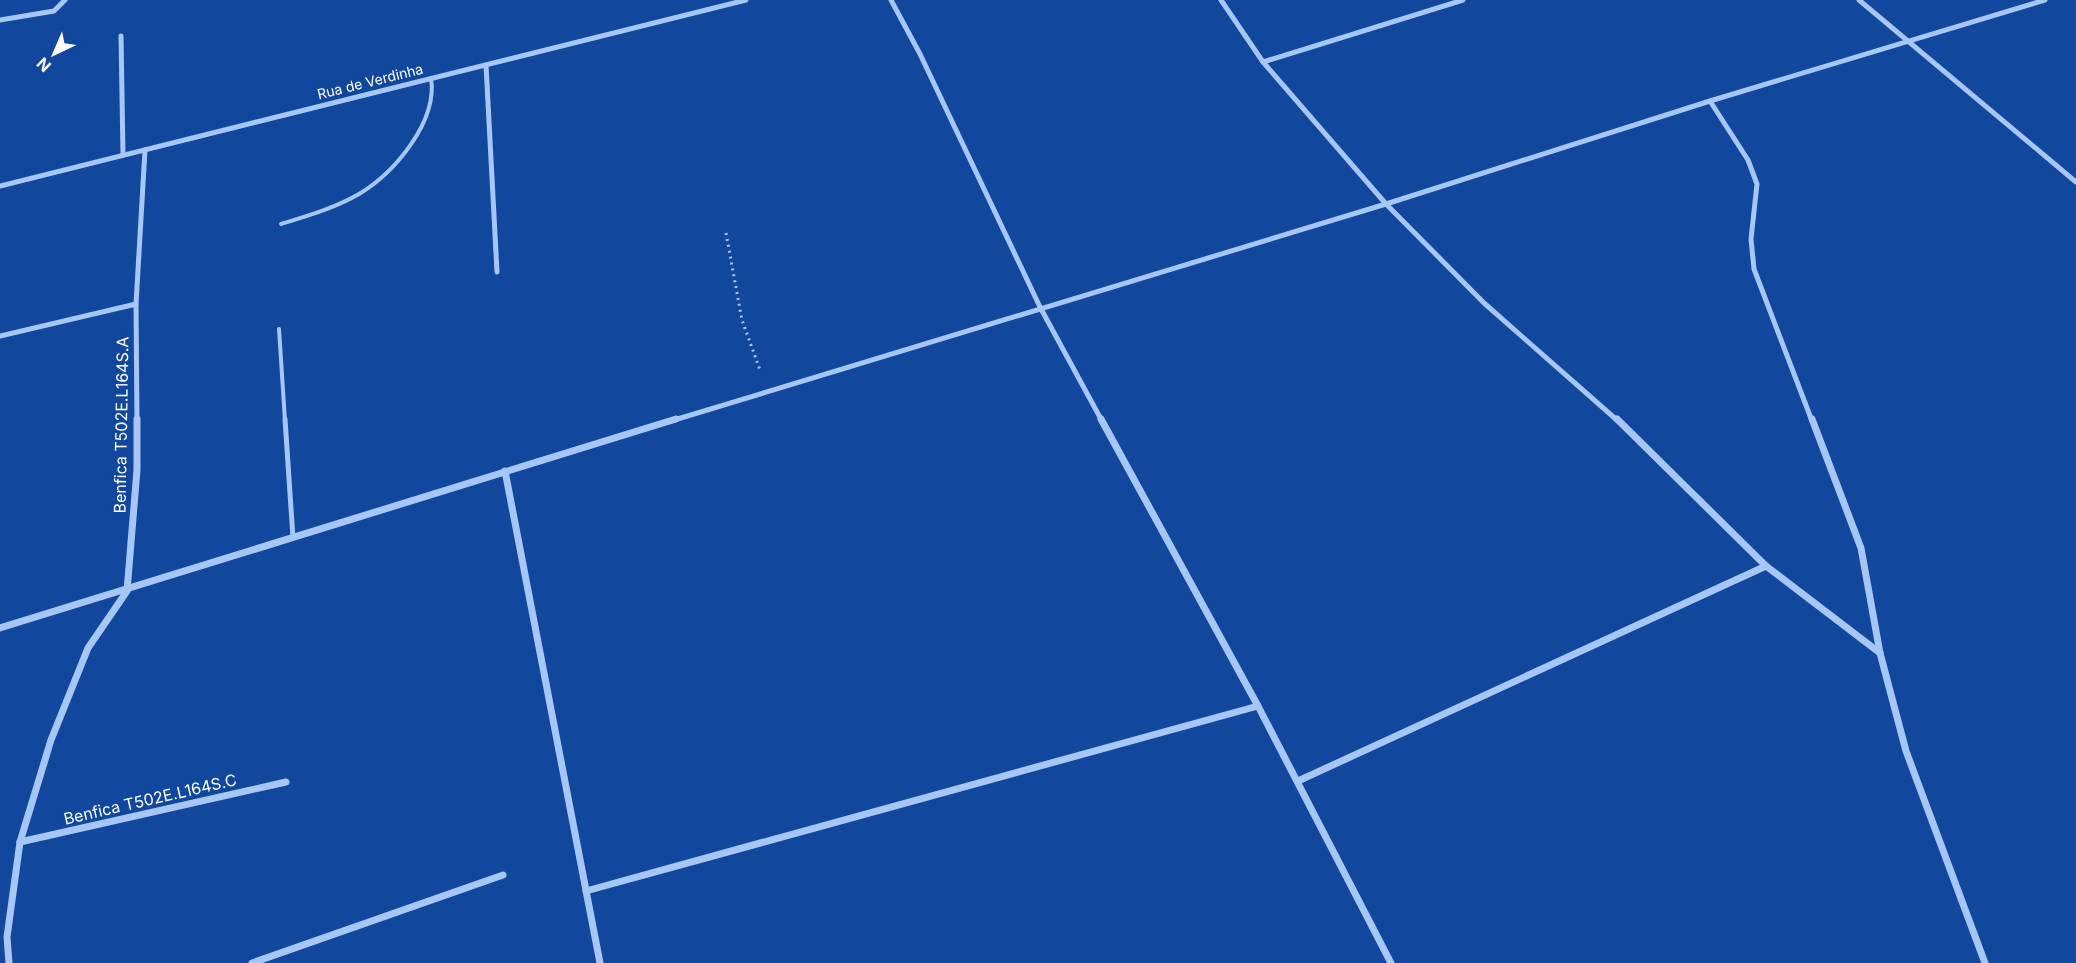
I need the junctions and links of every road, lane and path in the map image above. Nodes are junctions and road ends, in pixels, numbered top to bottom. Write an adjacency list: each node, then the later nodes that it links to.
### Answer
1 (65, 0): 8 (street)
2 (746, 0): 12 (street, Rua de Verdinha)
3 (891, 0): 24 (street)
4 (1221, 0): 11 (street)
5 (1463, 0): 11 (street)
6 (1859, 0): 10 (street)
7 (2045, 0): 10 (street)
8 (0, 20)
9 (121, 36): 16 (street)
10 (1910, 43): 14 (street); 17 (street)
11 (1263, 62): 19 (street)
12 (486, 65): 13 (street, Rua de Verdinha); 22 (street)
13 (431, 78): 15 (street, Rua de Verdinha); 20 (lane)
14 (1710, 101): 19 (street); 33 (street)
15 (145, 150): 16 (street, Rua de Verdinha); 23 (street, Benfica T502E.L164S.A)
16 (123, 155): 18 (street, Rua de Verdinha)
17 (2076, 182)
18 (0, 186)
19 (1386, 204): 24 (street); 30 (street)
20 (281, 224)
21 (726, 233): 27 (path)
22 (497, 272)
23 (136, 304): 26 (street); 31 (street, Benfica T502E.L164S.A)
24 (1040, 307): 27 (street); 34 (street)
25 (279, 329): 29 (lane)
26 (0, 336)
27 (769, 390): 28 (street)
28 (506, 471): 29 (street); 39 (street)
29 (293, 538): 31 (street)
30 (1766, 566): 33 (street); 35 (street)
31 (127, 591): 32 (street); 37 (street, Benfica T502E.L164S.A)
32 (0, 628)
33 (1880, 653): 44 (street)
34 (1258, 706): 35 (street); 39 (street)
35 (1298, 781): 43 (street)
36 (286, 782): 37 (street, Benfica T502E.L164S.C)
37 (20, 842): 40 (street, Benfica T502E.L164S.A)
38 (503, 875): 41 (street)
39 (586, 891): 42 (street)
40 (9, 963)
41 (252, 963)
42 (600, 963)
43 (1391, 963)
44 (1985, 963)

